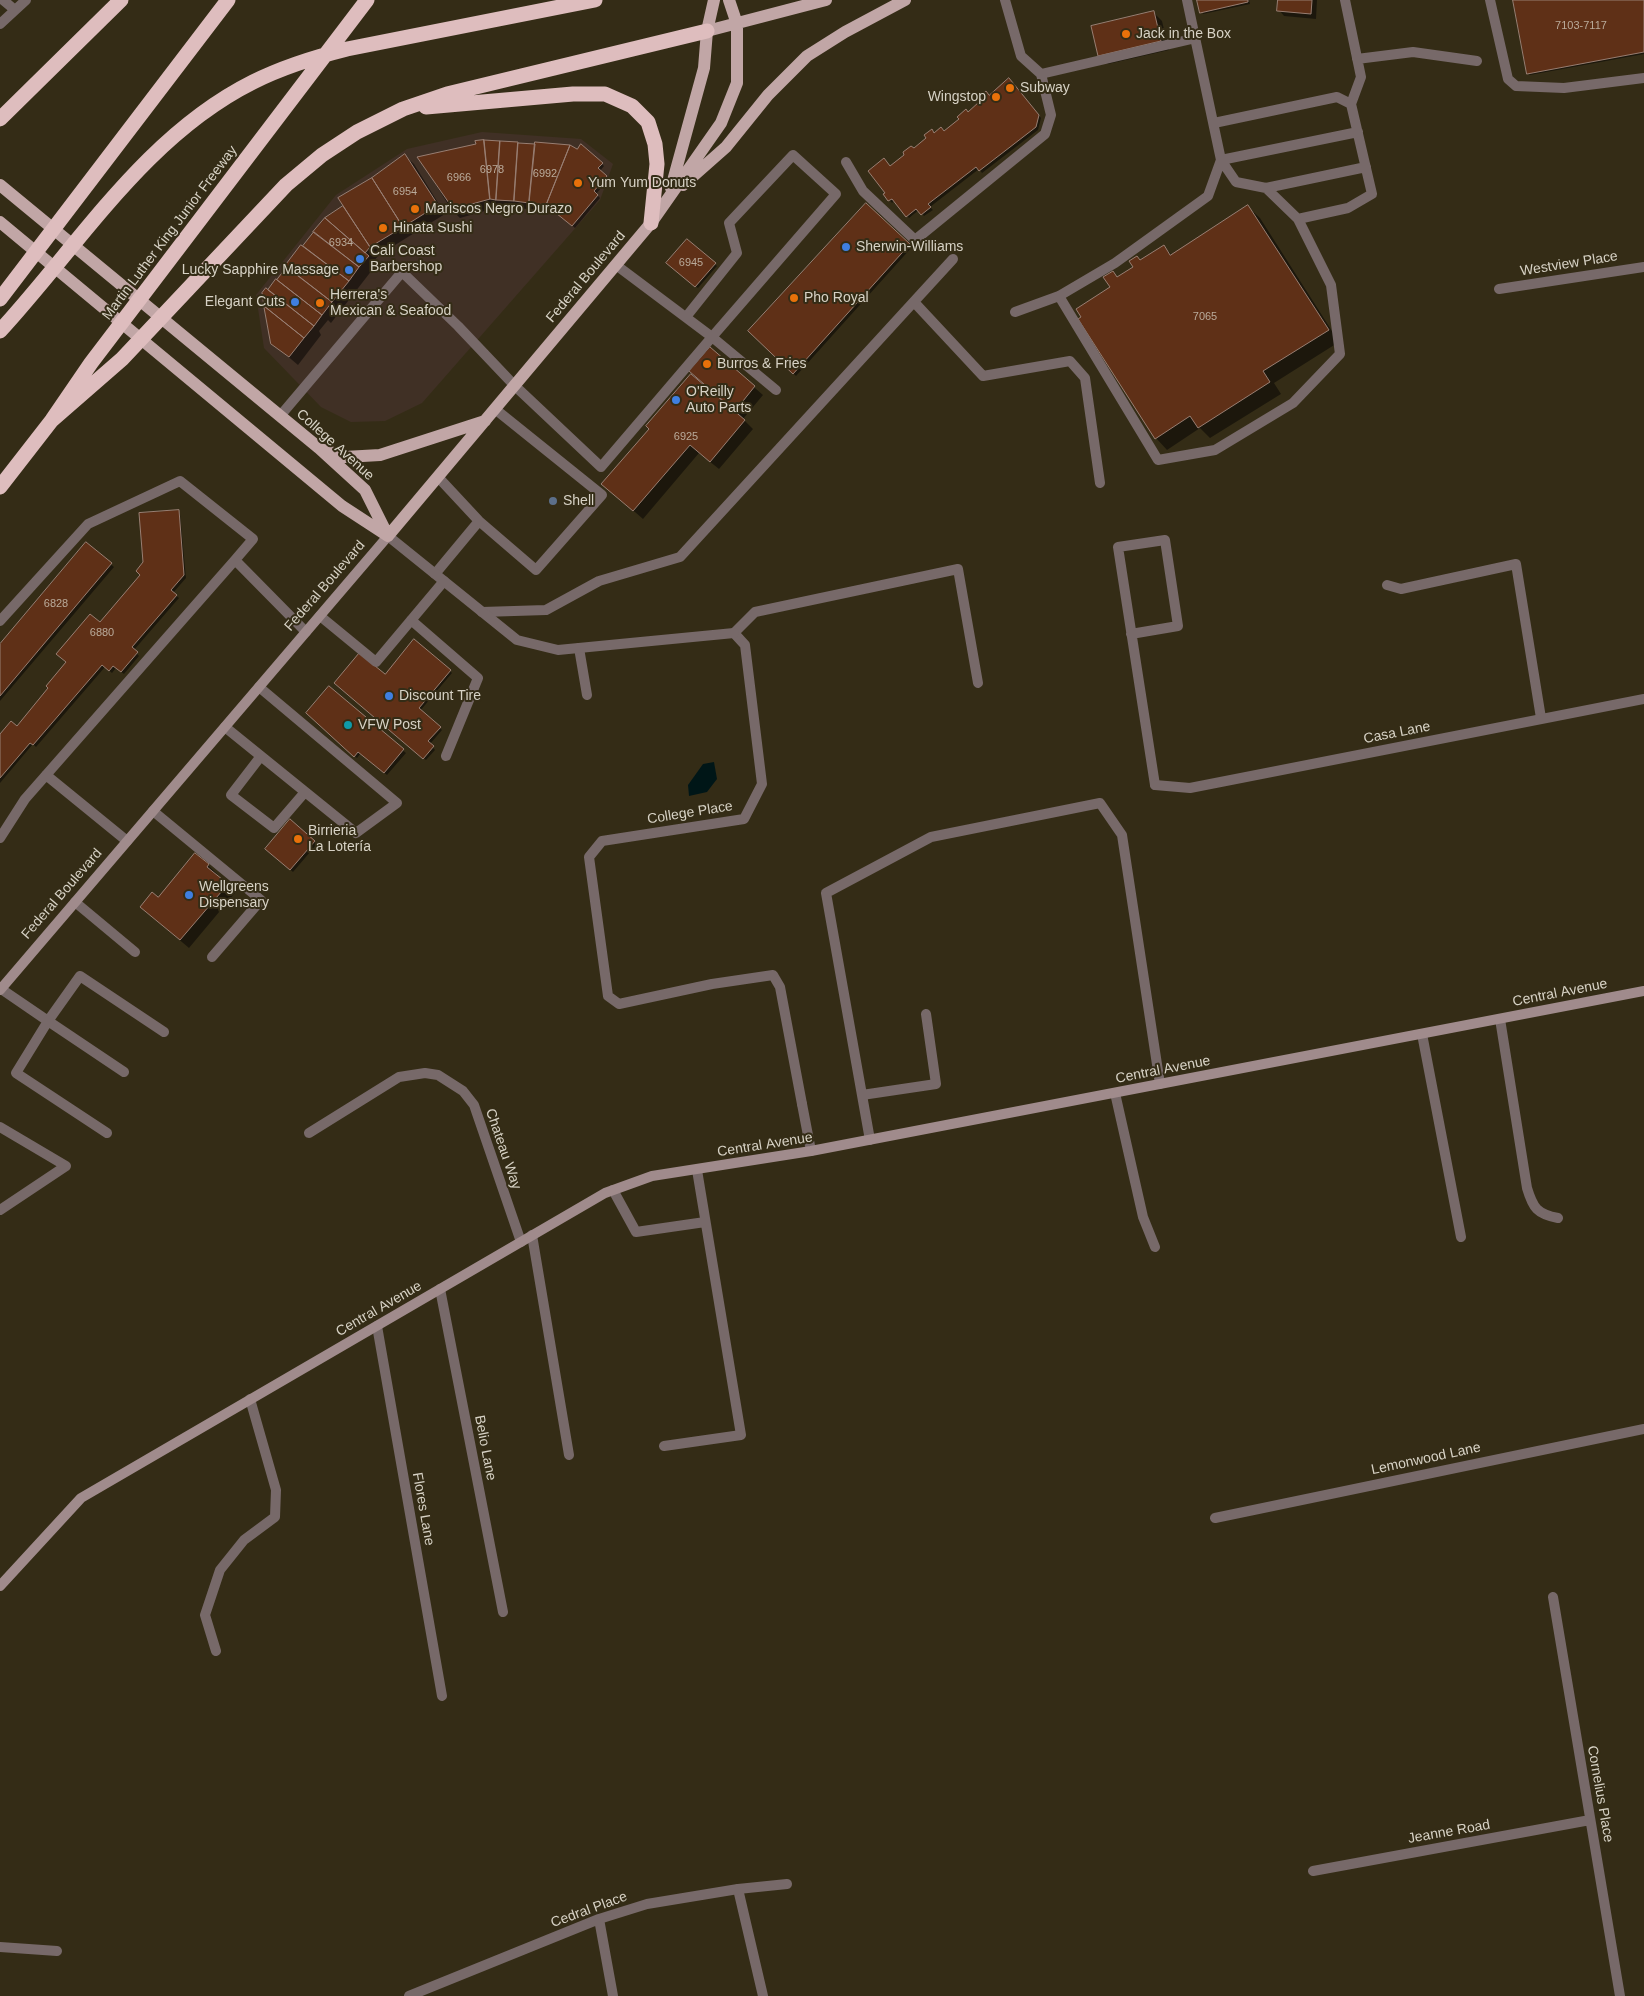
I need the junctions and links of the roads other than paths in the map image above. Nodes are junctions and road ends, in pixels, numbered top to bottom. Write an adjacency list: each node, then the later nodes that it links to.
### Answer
1 (3, 0): 15 (street)
2 (26, 0): 15 (street)
3 (121, 0): 26 (highway)
4 (228, 0): 42 (highway)
5 (367, 0): 53 (highway, Martin Luther King Junior Freeway)
6 (596, 0): 47 (highway)
7 (714, 0): 18 (main road, Federal Boulevard)
8 (729, 0): 17 (main road, Federal Boulevard)
9 (826, 0): 17 (main road)
10 (906, 0): 34 (main road)
11 (1005, 0): 22 (street)
12 (1187, 0): 19 (street)
13 (1345, 0): 20 (street)
14 (1490, 0): 23 (street)
15 (15, 10): 16 (street)
16 (0, 24)
17 (737, 24): 18 (main road); 34 (main road, Federal Boulevard)
18 (706, 31): 25 (highway); 34 (main road, Federal Boulevard)
19 (1196, 38): 22 (street); 27 (street)
20 (1357, 59): 21 (street); 24 (street)
21 (1477, 61)
22 (1041, 74): 30 (street)
23 (1644, 78)
24 (1351, 104): 27 (street); 28 (street)
25 (403, 110): 37 (highway); 53 (highway)
26 (0, 119)
27 (1214, 123): 29 (street)
28 (1358, 132): 29 (street); 31 (street)
29 (1221, 160): 33 (street); 43 (street)
30 (846, 162)
31 (1366, 166): 33 (street); 35 (street)
32 (0, 185): 52 (main road, College Avenue)
33 (1266, 188): 35 (street)
34 (668, 198): 37 (main road, Federal Boulevard)
35 (1298, 219): 43 (street)
36 (0, 222): 60 (main road)
37 (651, 223): 39 (main road, Federal Boulevard)
38 (953, 259): 44 (street)
39 (616, 265): 46 (street); 49 (main road, Federal Boulevard)
40 (1644, 267): 41 (street, Westview Place)
41 (1499, 289)
42 (2, 296)
43 (1059, 296): 45 (street)
44 (914, 302): 57 (street); 65 (street)
45 (1015, 312)
46 (686, 317): 48 (street); 48 (street)
47 (0, 331)
48 (712, 337): 49 (street); 50 (street)
49 (514, 385): 51 (main road, Federal Boulevard); 52 (street)
50 (776, 390)
51 (495, 410): 54 (main road, Federal Boulevard); 59 (street)
52 (280, 416): 55 (main road, College Avenue)
53 (52, 420): 58 (highway, Martin Luther King Junior Freeway)
54 (485, 421): 55 (main road); 56 (main road, Federal Boulevard)
55 (319, 448): 60 (main road, College Avenue)
56 (438, 477): 59 (street); 60 (main road, Federal Boulevard)
57 (1100, 483)
58 (0, 487)
59 (479, 522): 62 (street)
60 (388, 536): 62 (street); 66 (street, Federal Boulevard)
61 (235, 560): 67 (street); 69 (street); 81 (street)
62 (435, 574): 63 (street)
63 (444, 581): 65 (street); 68 (street)
64 (1387, 585): 77 (street)
65 (482, 612): 72 (street)
66 (320, 616): 68 (street); 69 (street, Federal Boulevard)
67 (0, 620)
68 (411, 620): 80 (street)
69 (306, 632): 74 (street, Federal Boulevard)
70 (734, 633): 72 (street); 73 (street); 104 (street, College Place)
71 (1131, 634): 71 (street); 77 (street, Casa Lane)
72 (579, 648): 75 (street)
73 (978, 683)
74 (259, 687): 78 (street, Federal Boulevard); 82 (street)
75 (587, 695)
76 (1644, 699): 77 (street, Casa Lane)
77 (1541, 718)
78 (225, 727): 79 (street); 83 (street, Federal Boulevard)
79 (261, 756): 82 (street); 82 (street)
80 (446, 756)
81 (46, 775): 84 (street); 85 (street)
82 (305, 792)
83 (153, 811): 85 (street, Federal Boulevard); 88 (street)
84 (0, 838)
85 (127, 841): 86 (street, Federal Boulevard)
86 (75, 902): 87 (street); 89 (street, Federal Boulevard)
87 (135, 952)
88 (212, 957)
89 (0, 989): 93 (street)
90 (1644, 991): 92 (street, Central Avenue)
91 (926, 1014): 99 (street)
92 (1500, 1018): 95 (street, Central Avenue); 108 (street)
93 (48, 1021): 94 (street); 96 (street); 101 (street)
94 (164, 1032)
95 (1422, 1034): 97 (street, Central Avenue); 111 (street)
96 (124, 1072)
97 (1160, 1084): 98 (street, Central Avenue); 99 (street)
98 (1115, 1093): 103 (street, Central Avenue); 113 (street)
99 (862, 1095): 103 (street)
100 (0, 1127): 107 (street)
101 (107, 1133)
102 (309, 1133): 112 (street, Chateau Way)
103 (870, 1140): 104 (street, Central Avenue)
104 (811, 1151): 105 (street, Central Avenue)
105 (696, 1170): 106 (street, Central Avenue); 109 (street)
106 (613, 1190): 109 (street); 110 (street, Central Avenue)
107 (0, 1210)
108 (1558, 1218)
109 (705, 1222): 118 (street)
110 (532, 1235): 112 (street, Central Avenue); 119 (street)
111 (1461, 1237)
112 (521, 1242): 114 (street, Central Avenue)
113 (1154, 1247)
114 (440, 1289): 115 (street, Central Avenue); 123 (street, Belio Lane)
115 (377, 1326): 116 (street, Central Avenue); 125 (street, Flores Lane)
116 (250, 1399): 121 (street, Central Avenue); 124 (street)
117 (1644, 1429): 120 (street, Lemonwood Lane)
118 (664, 1446)
119 (570, 1455)
120 (1215, 1518)
121 (0, 1586)
122 (1553, 1597): 126 (street, Cornelius Place)
123 (503, 1612)
124 (216, 1652)
125 (442, 1696)
126 (1590, 1820): 127 (street, Jeanne Road); 136 (street, Cornelius Place)
127 (1314, 1871)
128 (787, 1884): 129 (street, Cedral Place)
129 (738, 1889): 130 (street, Cedral Place); 135 (street)
130 (600, 1919): 133 (street, Cedral Place); 134 (street)
131 (0, 1947): 132 (street)
132 (57, 1951)
133 (409, 1996)
134 (613, 1996)
135 (763, 1996)
136 (1620, 1996)

